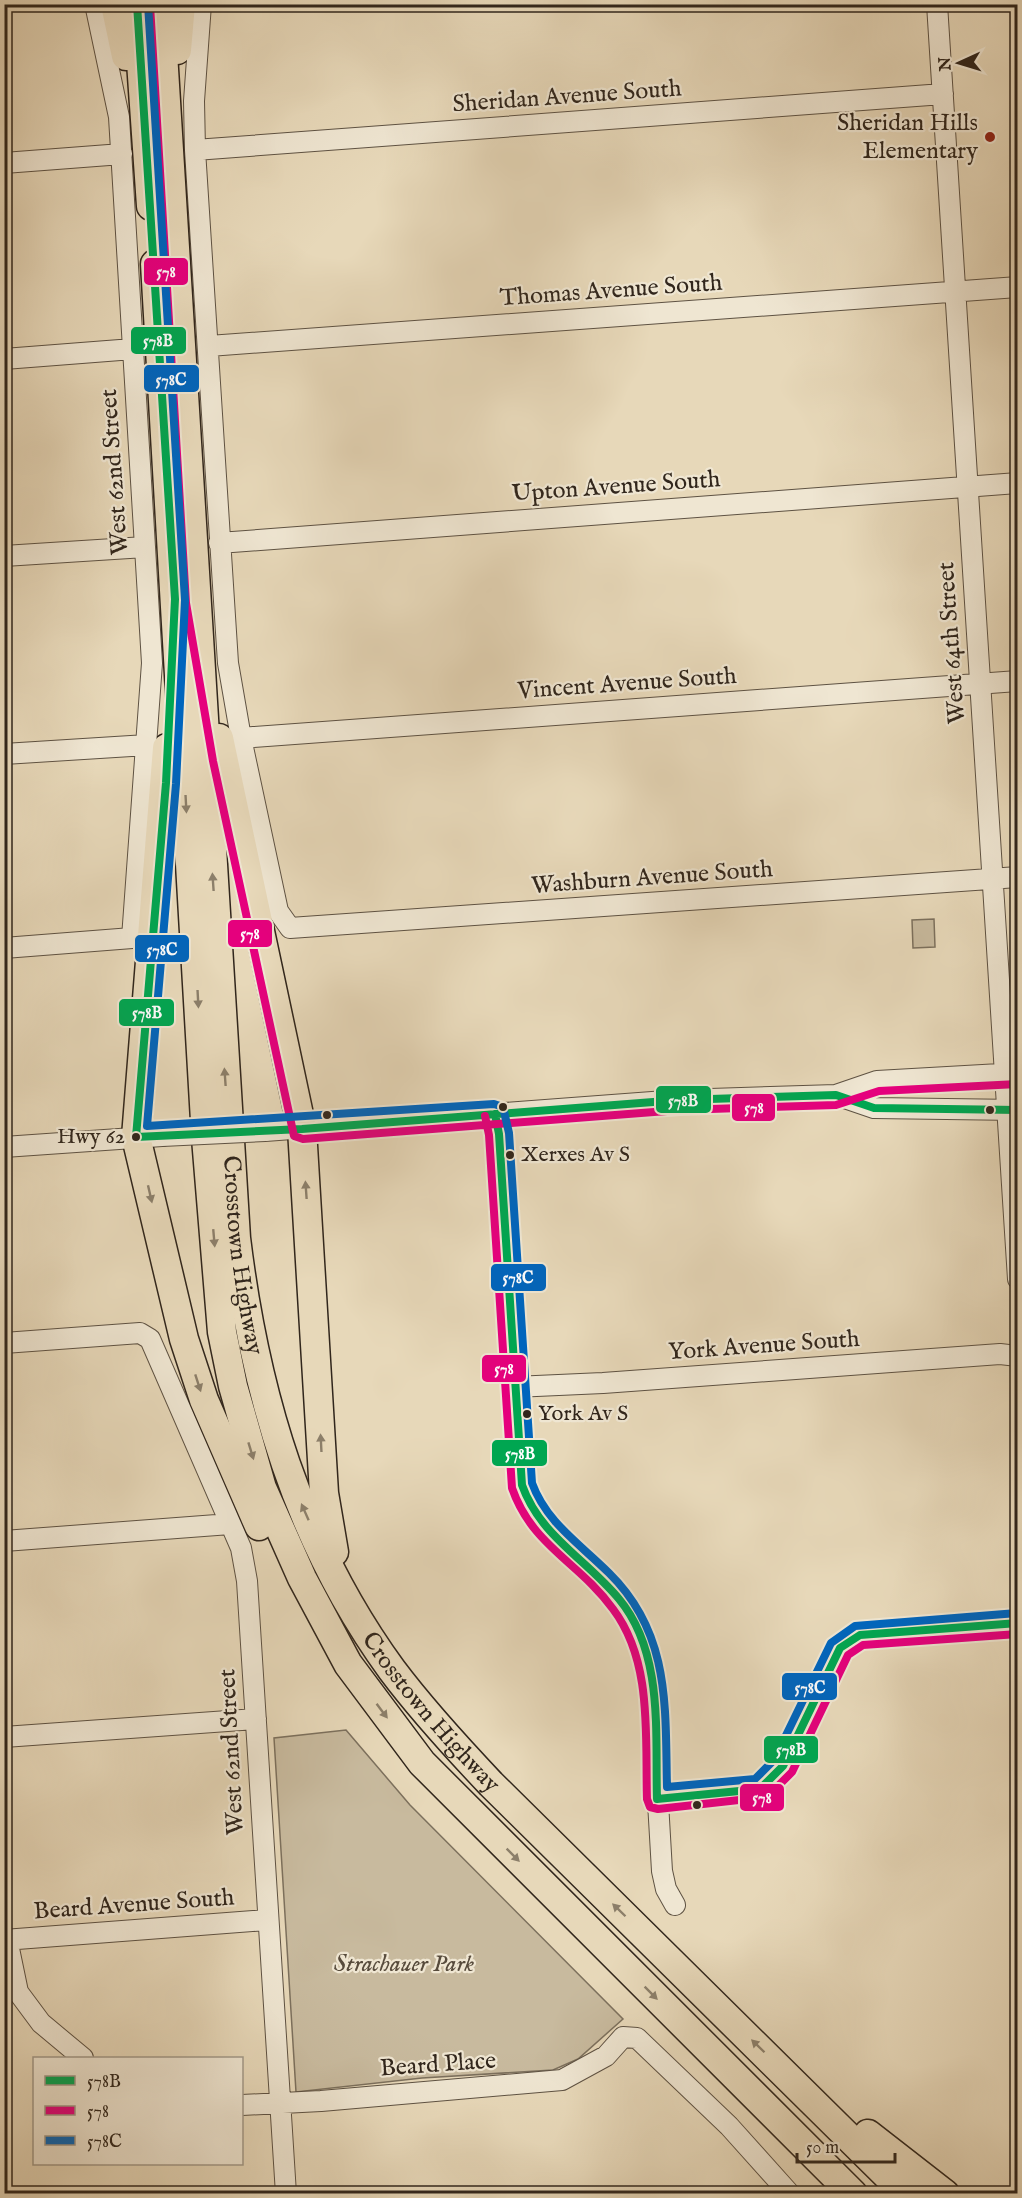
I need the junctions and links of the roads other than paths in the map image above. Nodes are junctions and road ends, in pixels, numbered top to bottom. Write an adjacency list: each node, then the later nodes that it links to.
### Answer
1 (95, 4): 10 (street, West 62nd Street)
2 (116, 4): 12 (highway)
3 (137, 4): 12 (highway, Crosstown Highway)
4 (160, 4): 12 (highway, Crosstown Highway)
5 (181, 4): 12 (highway)
6 (201, 4): 9 (street)
7 (937, 4): 8 (street, West 64th Street)
8 (943, 94): 9 (street, Sheridan Avenue South); 14 (street, West 64th Street)
9 (195, 150): 15 (street)
10 (122, 154): 11 (street); 16 (street, West 62nd Street)
11 (4, 163)
12 (160, 197): 23 (highway, Crosstown Highway)
13 (1017, 287): 14 (street, Thomas Avenue South)
14 (955, 291): 15 (street, Thomas Avenue South); 19 (street, West 64th Street)
15 (208, 346): 20 (street)
16 (133, 350): 17 (street); 21 (street, West 62nd Street)
17 (4, 358)
18 (1017, 483): 19 (street, Upton Avenue South)
19 (967, 487): 20 (street, Upton Avenue South); 25 (street, West 64th Street)
20 (219, 543): 26 (street)
21 (145, 547): 22 (street); 27 (street, West 62nd Street)
22 (4, 556)
23 (185, 600): 36 (highway); 37 (highway); 45 (highway, Crosstown Highway, one-way to 23); 47 (highway, Crosstown Highway, one-way to 47)
24 (1017, 681): 25 (street, Vincent Avenue South)
25 (980, 684): 26 (street, Vincent Avenue South); 30 (street, West 64th Street)
26 (241, 738): 30 (street, Washburn Avenue South)
27 (147, 745): 28 (street); 31 (street, West 62nd Street)
28 (4, 754)
29 (1017, 877): 30 (street, Washburn Avenue South)
30 (992, 879): 32 (street, West 64th Street)
31 (4, 948)
32 (1011, 1074): 33 (street); 34 (street, West 64th Street)
33 (836, 1095): 34 (street); 35 (street)
34 (1012, 1111): 39 (street, West 64th Street)
35 (495, 1114): 36 (street); 42 (street)
36 (302, 1129): 37 (street, bridge); 45 (highway, one-way to 36)
37 (149, 1137): 38 (street); 47 (highway, one-way to 47)
38 (4, 1147)
39 (1017, 1279)
40 (4, 1343): 43 (street, West 62nd Street)
41 (1017, 1356): 42 (street, York Avenue South)
42 (514, 1387): 50 (street)
43 (230, 1524): 44 (street); 48 (street, West 62nd Street)
44 (4, 1540)
45 (340, 1584): 55 (highway, Crosstown Highway, one-way to 45)
46 (1017, 1623): 50 (street)
47 (348, 1664): 58 (highway, Crosstown Highway, one-way to 58)
48 (256, 1719): 49 (street); 52 (street, West 62nd Street)
49 (4, 1737)
50 (657, 1800): 51 (street)
51 (675, 1905)
52 (267, 1920): 53 (street, Beard Avenue South); 56 (street, West 62nd Street)
53 (6, 1940): 54 (street)
54 (82, 2057)
55 (800, 2087): 63 (highway, Crosstown Highway); 64 (highway)
56 (280, 2103): 57 (street, Beard Place); 59 (street, West 62nd Street); 60 (street, Beard Place)
57 (243, 2105)
58 (809, 2150): 61 (highway); 62 (highway, Crosstown Highway)
59 (286, 2193)
60 (790, 2193)
61 (836, 2193)
62 (853, 2193)
63 (906, 2193)
64 (945, 2193)

